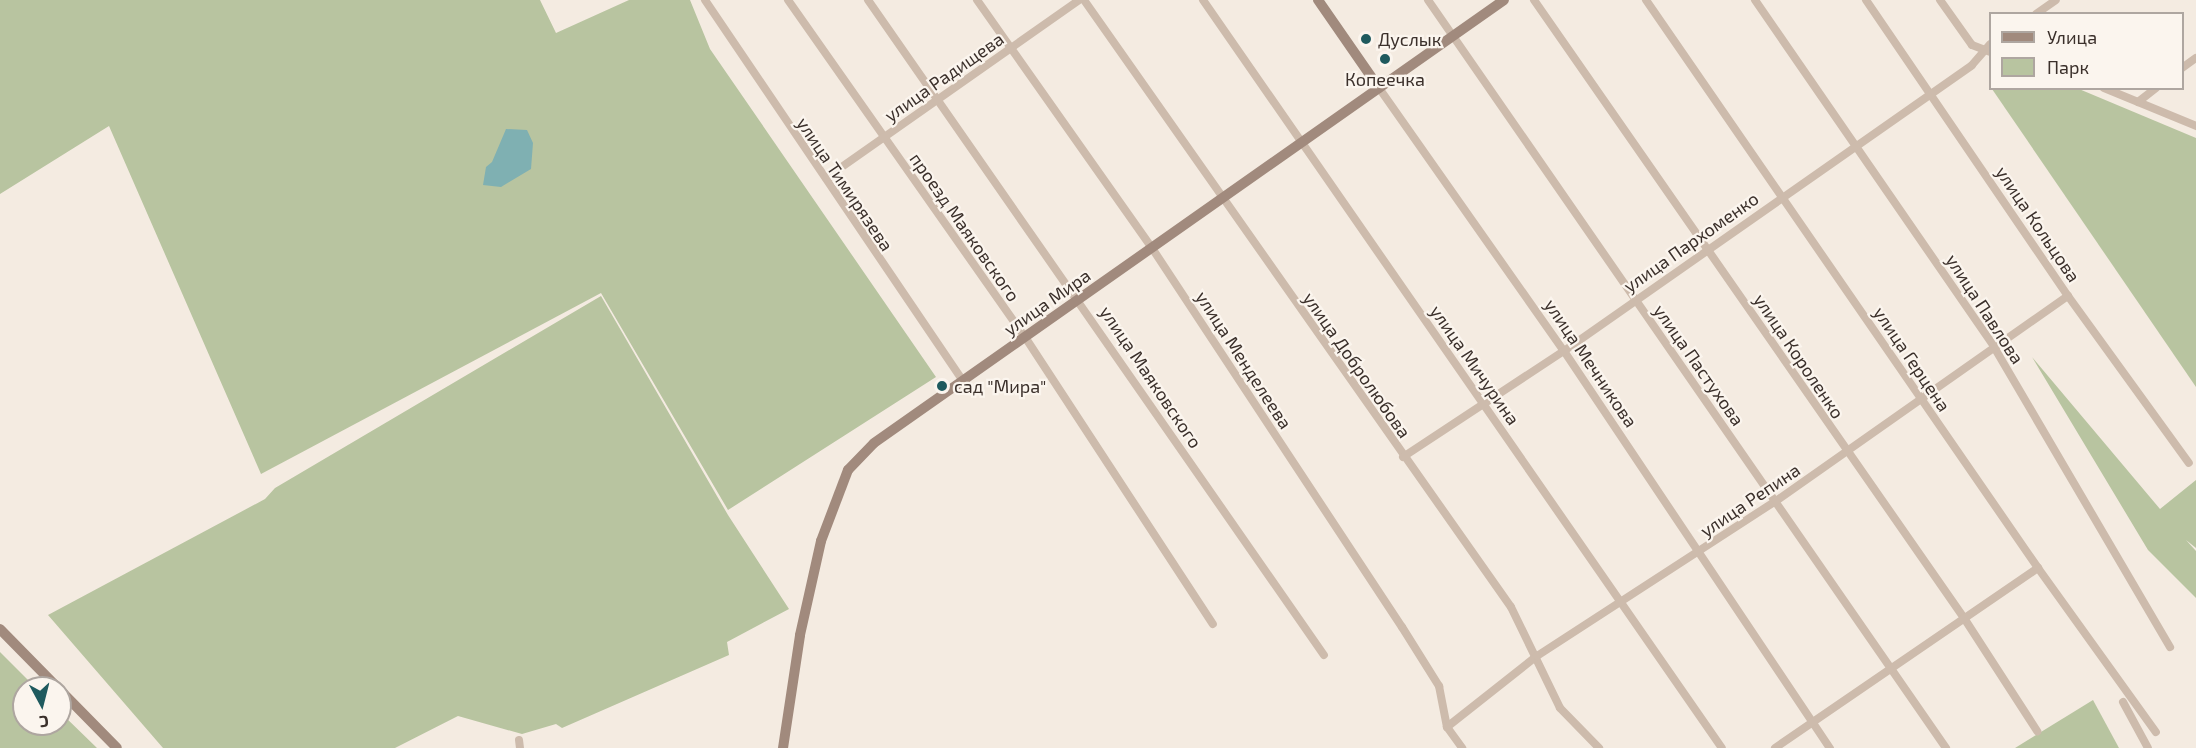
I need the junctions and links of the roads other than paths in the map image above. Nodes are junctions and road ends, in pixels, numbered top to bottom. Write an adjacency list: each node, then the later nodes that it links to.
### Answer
1 (705, 0): 33 (street, улица Тимирязева)
2 (788, 0): 30 (street, проезд Маяковского)
3 (868, 0): 27 (street, улица Маяковского)
4 (977, 0): 20 (street, улица Менделеева)
5 (1079, 0): 20 (street, улица Радищева)
6 (1084, 0): 35 (street, улица Добролюбова)
7 (1203, 0): 31 (street, улица Мичурина)
8 (1318, 0): 23 (main road, улица Мечникова)
9 (1428, 0): 18 (street, улица Пастухова)
10 (1504, 0): 18 (main road, улица Мира)
11 (1534, 0): 37 (street, улица Короленко)
12 (1646, 0): 34 (street, улица Герцена)
13 (1755, 0): 32 (street, улица Павлова)
14 (1866, 0): 26 (street, улица Кольцова)
15 (1940, 0): 21 (street)
16 (2056, 0): 17 (street)
17 (2039, 12)
18 (1453, 36): 23 (main road, улица Мира); 40 (street, улица Пастухова)
19 (1989, 45): 21 (street, улица Пархоменко)
20 (1011, 49): 27 (street, улица Радищева); 36 (street, улица Менделеева)
21 (1981, 50): 22 (street); 26 (street, улица Пархоменко)
22 (1989, 52)
23 (1378, 88): 31 (main road, улица Мира); 43 (street, улица Мечникова)
24 (2109, 90): 28 (street)
25 (2153, 90): 28 (street)
26 (1931, 92): 32 (street, улица Пархоменко); 38 (street, улица Кольцова)
27 (938, 101): 30 (street, улица Радищева); 39 (street, улица Маяковского)
28 (2138, 102): 29 (street)
29 (2196, 126)
30 (883, 138): 33 (street, улица Радищева); 41 (street, проезд Маяковского)
31 (1301, 143): 35 (main road, улица Мира); 46 (street, улица Мичурина)
32 (1856, 144): 34 (street, улица Пархоменко); 42 (street, улица Павлова)
33 (826, 178): 44 (street, улица Тимирязева)
34 (1784, 196): 37 (street, улица Пархоменко); 45 (street, улица Герцена)
35 (1223, 199): 36 (main road, улица Мира); 48 (street, улица Добролюбова)
36 (1152, 248): 39 (main road, улица Мира); 65 (street, улица Менделеева)
37 (1708, 248): 40 (street, улица Пархоменко); 47 (street, улица Короленко)
38 (2068, 296): 42 (street, улица Репина); 49 (street, улица Кольцова)
39 (1080, 300): 41 (main road, улица Мира); 58 (street, улица Маяковского)
40 (1635, 300): 43 (street, улица Пархоменко); 50 (street, улица Пастухова)
41 (1025, 337): 44 (main road, улица Мира); 55 (street, проезд Маяковского)
42 (1994, 347): 45 (street, улица Репина); 57 (street, улица Павлова)
43 (1564, 351): 46 (street, улица Пархоменко); 51 (street, улица Мечникова)
44 (964, 383): 69 (main road, улица Мира)
45 (1922, 401): 47 (street, улица Репина); 52 (street, улица Герцена)
46 (1483, 403): 48 (street, улица Пархоменко); 53 (street, улица Мичурина)
47 (1848, 453): 50 (street, улица Репина); 54 (street, улица Короленко)
48 (1402, 457): 59 (street, улица Добролюбова)
49 (2189, 463)
50 (1776, 501): 51 (street, улица Репина); 60 (street, улица Пастухова)
51 (1698, 553): 53 (street, улица Репина); 64 (street, улица Мечникова)
52 (2038, 568): 54 (street); 67 (street, улица Герцена)
53 (1623, 602): 59 (street, улица Репина); 72 (street, улица Мичурина)
54 (1964, 618): 60 (street); 66 (street, улица Короленко)
55 (1213, 624)
56 (0, 629): 61 (main road)
57 (2170, 647)
58 (1324, 655)
59 (1537, 656): 65 (street, улица Репина); 71 (street, улица Добролюбова)
60 (1891, 669): 64 (street); 75 (street, улица Пастухова)
61 (46, 676)
62 (72, 702): 68 (main road)
63 (2122, 702): 76 (street)
64 (1815, 719): 73 (street); 74 (street, улица Мечникова)
65 (1447, 727): 70 (street, улица Менделеева)
66 (2037, 731)
67 (2156, 732)
68 (117, 748)
69 (783, 748)
70 (1462, 748)
71 (1599, 748)
72 (1722, 748)
73 (1775, 748)
74 (1830, 748)
75 (1946, 748)
76 (2148, 748)

